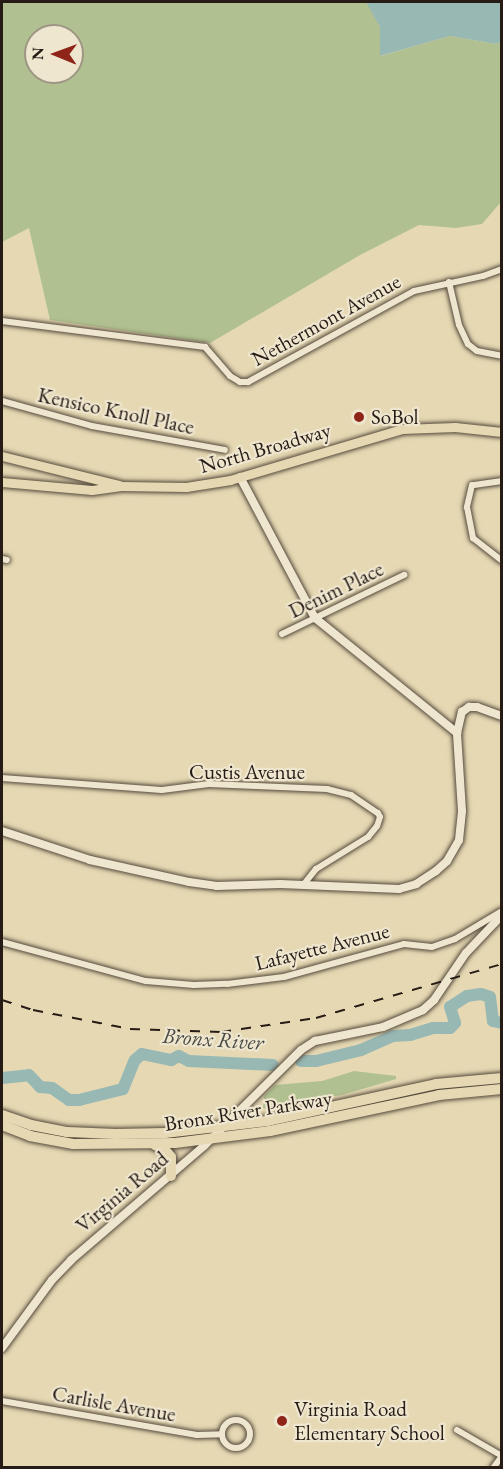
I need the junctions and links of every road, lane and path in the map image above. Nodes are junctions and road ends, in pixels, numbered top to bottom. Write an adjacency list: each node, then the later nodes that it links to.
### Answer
1 (501, 269): 2 (street, Nethermont Avenue)
2 (449, 282): 3 (street, Nethermont Avenue); 4 (street)
3 (2, 321)
4 (501, 357)
5 (2, 400): 7 (street, Kensico Knoll Place)
6 (501, 432): 9 (main road, North Broadway)
7 (225, 450)
8 (2, 456): 12 (main road)
9 (240, 477): 12 (main road, North Broadway); 15 (street)
10 (501, 481): 13 (street)
11 (2, 482): 12 (main road, North Broadway)
12 (121, 486)
13 (501, 561)
14 (404, 575): 15 (street, Denim Place)
15 (315, 618): 16 (street, Denim Place); 18 (street)
16 (282, 634)
17 (501, 716): 18 (street)
18 (458, 733): 21 (street)
19 (2, 778): 21 (street, Custis Avenue)
20 (2, 831): 21 (street)
21 (304, 884)
22 (501, 911): 24 (street, Lafayette Avenue)
23 (501, 915): 29 (street, Virginia Road)
24 (2, 942)
25 (501, 1078): 29 (highway, Bronx River Parkway)
26 (501, 1089): 30 (highway, Bronx River Parkway)
27 (2, 1115): 29 (highway, Bronx River Parkway)
28 (2, 1125): 31 (highway, Bronx River Parkway)
29 (221, 1128): 30 (street, Virginia Road)
30 (212, 1140): 31 (highway, Bronx River Parkway); 32 (street, Virginia Road)
31 (151, 1145): 32 (highway)
32 (171, 1176): 33 (street, Virginia Road)
33 (2, 1348)
34 (2, 1401): 36 (street, Carlisle Avenue)
35 (457, 1430): 37 (street)
36 (222, 1434): 36 (street, Carlisle Avenue)
37 (501, 1456): 38 (street)
38 (493, 1467)

